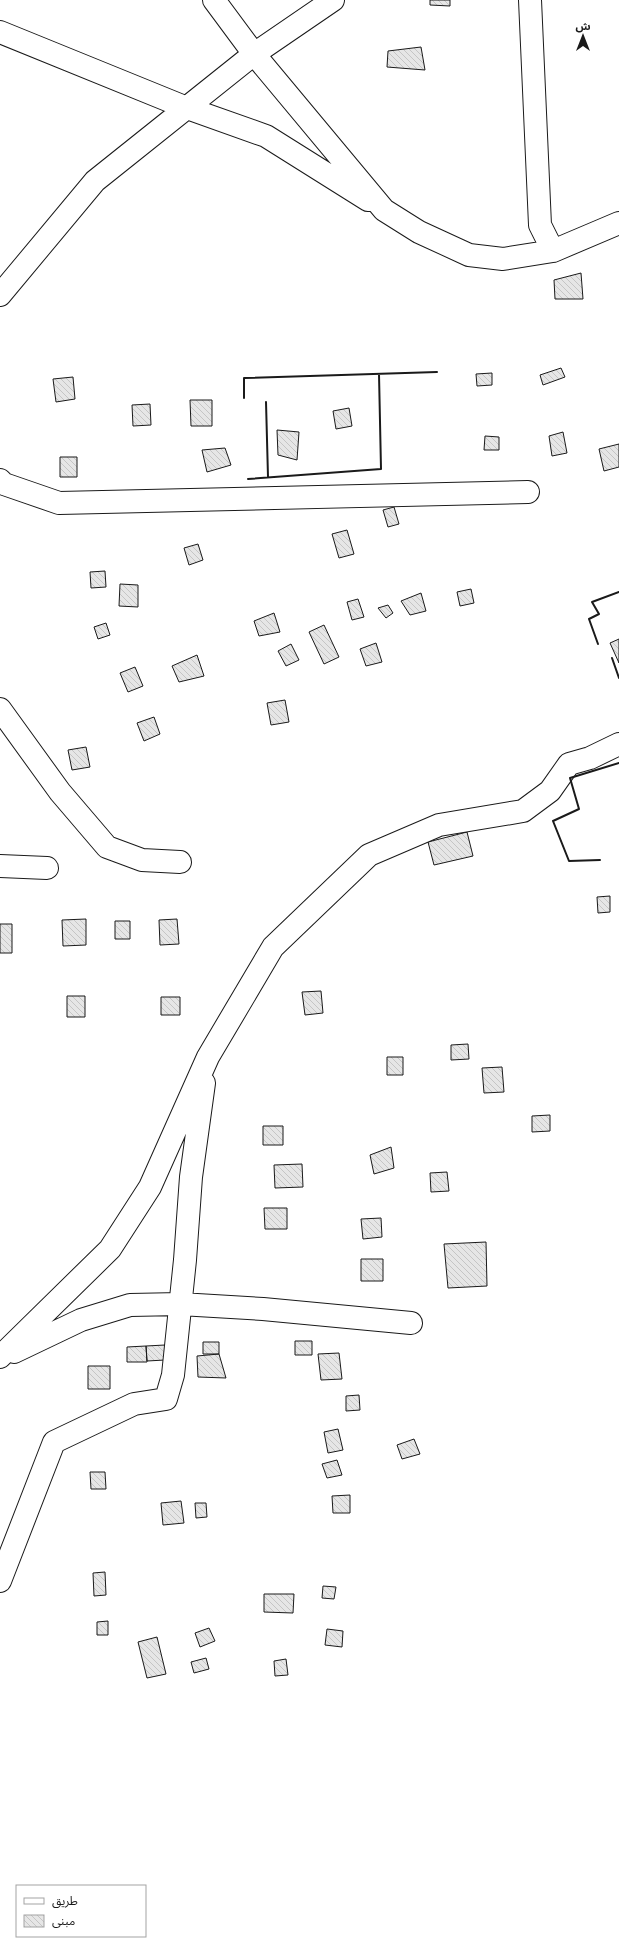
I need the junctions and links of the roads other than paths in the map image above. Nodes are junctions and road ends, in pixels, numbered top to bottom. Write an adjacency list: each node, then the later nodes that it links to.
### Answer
1 (214, 0): 5 (street)
2 (333, 0): 5 (street)
3 (530, 0): 9 (street)
4 (0, 32): 6 (street)
5 (254, 54): 6 (street); 7 (street)
6 (187, 108): 7 (street); 10 (street)
7 (384, 210): 9 (street)
8 (619, 223): 9 (street)
9 (553, 251)
10 (0, 295)
11 (0, 480): 12 (street)
12 (528, 492)
13 (0, 709): 15 (street)
14 (619, 744): 18 (street)
15 (180, 862)
16 (0, 866): 17 (street)
17 (47, 868)
18 (208, 1057): 19 (street); 21 (street)
19 (180, 1304): 20 (street); 21 (street); 22 (street)
20 (411, 1322)
21 (0, 1358)
22 (0, 1580)

